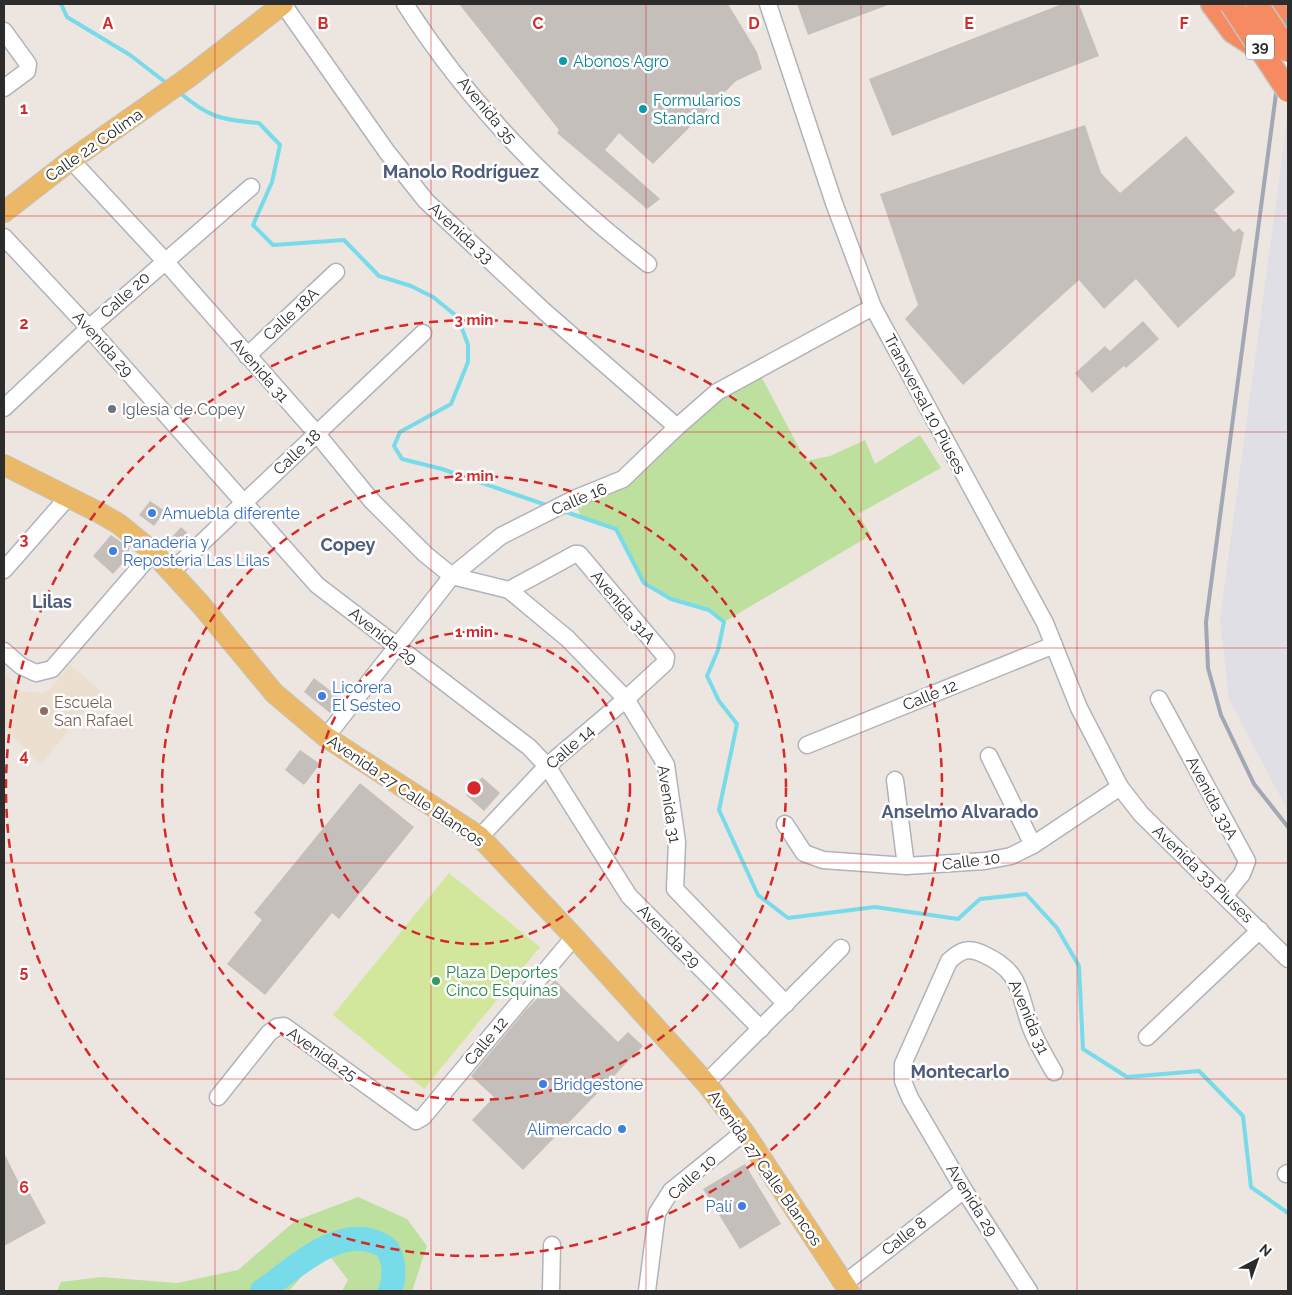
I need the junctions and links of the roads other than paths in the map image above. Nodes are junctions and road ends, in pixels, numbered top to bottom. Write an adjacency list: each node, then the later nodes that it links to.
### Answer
1 (283, 4): 14 (main road, Calle 22 Colima); 26 (street, Avenida 33)
2 (405, 4): 19 (street, Avenida 35)
3 (768, 4): 21 (street, Transversal 10 Piuses)
4 (1212, 4): 9 (highway)
5 (1231, 4): 13 (highway, 39, bridge)
6 (1257, 4): 10 (highway, 39, bridge)
7 (1275, 4): 9 (highway)
8 (4, 31): 12 (street)
9 (1268, 37): 11 (street)
10 (1288, 51)
11 (1288, 68)
12 (4, 88)
13 (1288, 90)
14 (71, 160): 16 (main road, Calle 22 Colima); 18 (street, Avenida 31)
15 (251, 187): 18 (street, Calle 20)
16 (4, 212)
17 (4, 237): 22 (street, Avenida 29)
18 (164, 260): 22 (street, Calle 20); 24 (street, Avenida 31)
19 (648, 264)
20 (336, 272): 24 (street, Calle 18A)
21 (873, 307): 26 (street, Calle 16); 36 (street, Transversal 10 Piuses)
22 (89, 328): 25 (street, Calle 20); 30 (street, Avenida 29)
23 (423, 333): 27 (street, Calle 18)
24 (247, 356): 27 (street, Avenida 31)
25 (4, 408)
26 (677, 427): 34 (street, Calle 16)
27 (317, 434): 30 (street, Calle 18); 34 (street, Avenida 31)
28 (4, 465): 29 (main road, Avenida 27 Calle Blancos)
29 (68, 497): 31 (main road, Avenida 27 Calle Blancos); 32 (street)
30 (244, 501): 33 (street, Calle 18); 37 (street, Avenida 29)
31 (154, 552): 33 (main road, Avenida 27 Calle Blancos); 38 (street)
32 (4, 570)
33 (171, 572): 42 (main road, Avenida 27 Calle Blancos)
34 (452, 576): 35 (street); 37 (street, Calle 16)
35 (509, 590): 39 (street, Avenida 31A); 41 (street, Avenida 31)
36 (1054, 645): 43 (street, Calle 12); 47 (street, Transversal 10 Piuses)
37 (396, 647): 42 (street, Calle 16); 45 (street, Avenida 29)
38 (4, 650)
39 (666, 663): 41 (street, Calle 14)
40 (1159, 699): 52 (street, Avenida 33A)
41 (626, 700): 45 (street, Calle 14); 57 (street, Avenida 31)
42 (326, 737): 49 (main road, Avenida 27 Calle Blancos)
43 (807, 745)
44 (989, 756): 50 (street)
45 (547, 766): 49 (street, Calle 14); 58 (street, Avenida 29)
46 (895, 780): 51 (street)
47 (1120, 787): 50 (street, Calle 10); 52 (street, Avenida 33 Piuses)
48 (785, 824): 51 (street, Calle 10)
49 (480, 837): 54 (main road, Avenida 27 Calle Blancos)
50 (1033, 845): 51 (street, Calle 10)
51 (906, 866)
52 (1225, 895): 53 (street, Avenida 33 Piuses)
53 (1260, 930): 56 (street, Avenida 33 Piuses); 59 (street)
54 (574, 937): 62 (main road, Avenida 27 Calle Blancos); 64 (street, Calle 12)
55 (841, 948): 57 (street)
56 (1288, 959)
57 (786, 1004): 58 (street)
58 (761, 1029): 62 (street)
59 (1147, 1037)
60 (1054, 1072): 61 (street, Avenida 31)
61 (903, 1081): 66 (street, Avenida 29)
62 (706, 1082): 65 (main road, Avenida 27 Calle Blancos)
63 (218, 1097): 64 (street, Avenida 25)
64 (416, 1121)
65 (744, 1132): 68 (main road, Avenida 27 Calle Blancos); 70 (street, Calle 10)
66 (964, 1190): 68 (street, Calle 8); 71 (street, Avenida 29)
67 (552, 1245): 69 (street)
68 (847, 1287)
69 (552, 1291)
70 (647, 1291)
71 (1029, 1291)

